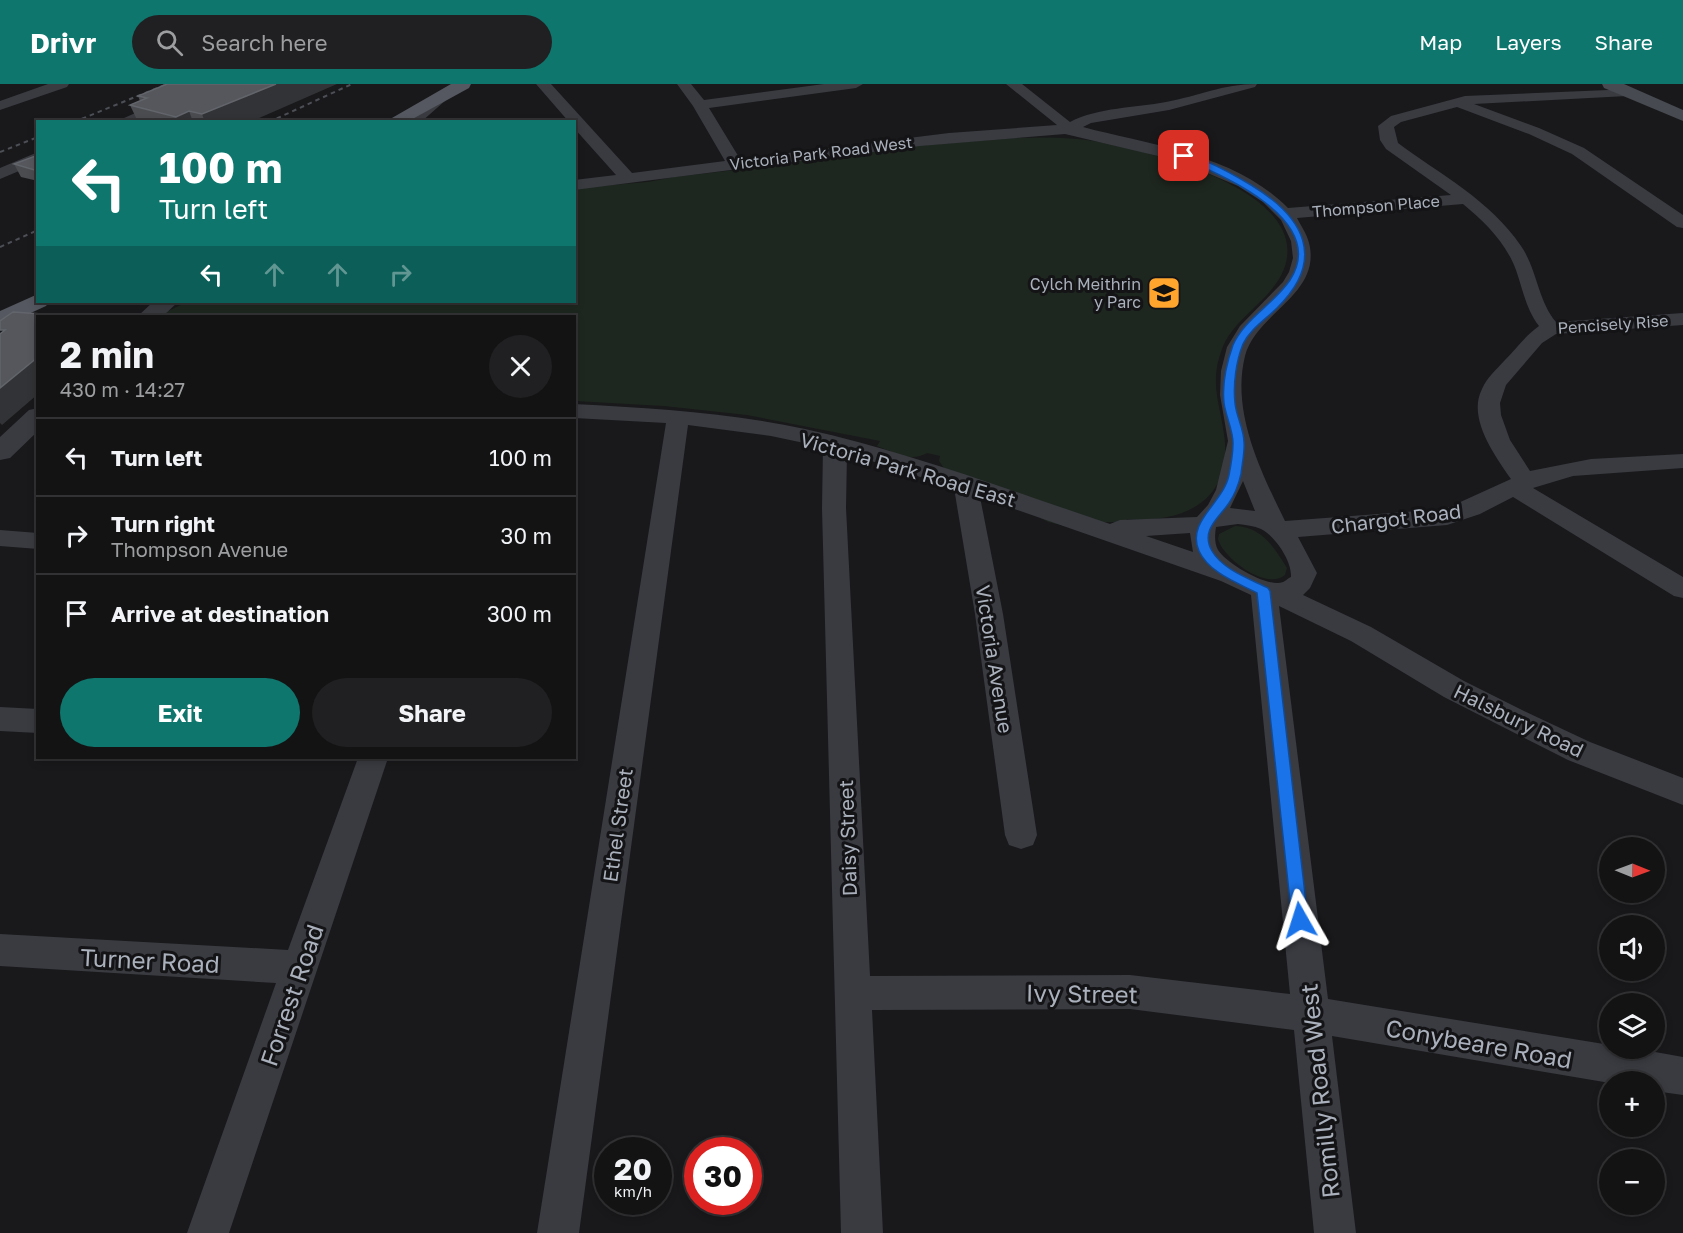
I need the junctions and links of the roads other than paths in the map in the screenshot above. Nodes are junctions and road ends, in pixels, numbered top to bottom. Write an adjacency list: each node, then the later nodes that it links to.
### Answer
1 (62, 84): 14 (street)
2 (213, 84): 16 (street)
3 (463, 84): 11 (main road)
4 (543, 84): 20 (street)
5 (684, 84): 13 (street)
6 (856, 84): 13 (street)
7 (1013, 84): 21 (street)
8 (1250, 84): 21 (street)
9 (1610, 84): 10 (main road)
10 (1627, 92): 12 (street); 15 (main road)
11 (441, 97): 17 (main road); 18 (street)
12 (1456, 102): 27 (street); 29 (street)
13 (700, 105): 23 (street)
14 (0, 106)
15 (1683, 116)
16 (127, 120)
17 (397, 120)
18 (413, 120)
19 (576, 120): 25 (street)
20 (576, 120)
21 (1068, 129): 23 (street, Victoria Park Road West); 28 (street)
22 (36, 158): 24 (street)
23 (735, 164): 25 (street, Victoria Park Road West)
24 (0, 174)
25 (628, 178): 26 (street, Victoria Park Road West)
26 (576, 184)
27 (1467, 199): 28 (street, Thompson Place); 35 (street)
28 (1284, 214): 39 (street)
29 (1683, 223)
30 (36, 302): 34 (main road)
31 (166, 303): 32 (street)
32 (150, 315)
33 (1683, 319): 35 (street, Pencisely Rise)
34 (0, 320)
35 (1551, 328): 44 (street, Pencisely Rise)
36 (576, 411): 38 (street, Victoria Park Road East)
37 (36, 418): 41 (street)
38 (678, 418): 40 (street, Victoria Park Road East); 66 (street, Ethel Street)
39 (1239, 442): 46 (street); 47 (street)
40 (834, 443): 43 (street, Victoria Park Road East); 62 (street, Daisy Street)
41 (0, 452)
42 (1683, 461): 44 (street, Chargot Road)
43 (965, 483): 45 (street, Victoria Park Road East); 59 (street, Victoria Avenue)
44 (1519, 485): 47 (street, Chargot Road); 52 (street)
45 (1037, 507): 46 (street, Chargot Road); 50 (street, Victoria Park Road East)
46 (1208, 521): 47 (street, Chargot Road); 50 (street)
47 (1277, 527): 51 (street)
48 (0, 538): 49 (street)
49 (36, 541)
50 (1231, 574): 53 (street, Halsbury Road)
51 (1304, 578): 53 (street); 54 (street, Halsbury Road)
52 (1683, 589)
53 (1269, 592): 54 (street, Halsbury Road); 63 (street, Romilly Road West)
54 (1361, 634): 58 (street, Halsbury Road)
55 (0, 718): 56 (street)
56 (36, 721)
57 (373, 759): 61 (street, Forrest Road)
58 (1683, 792)
59 (1021, 835)
60 (0, 950): 61 (street, Turner Road)
61 (301, 968): 65 (street, Forrest Road)
62 (853, 993): 63 (street, Ivy Street); 67 (street, Daisy Street)
63 (1311, 1014): 64 (street, Conybeare Road); 68 (street, Romilly Road West)
64 (1683, 1076)
65 (208, 1233)
66 (558, 1233)
67 (862, 1233)
68 (1335, 1233)

